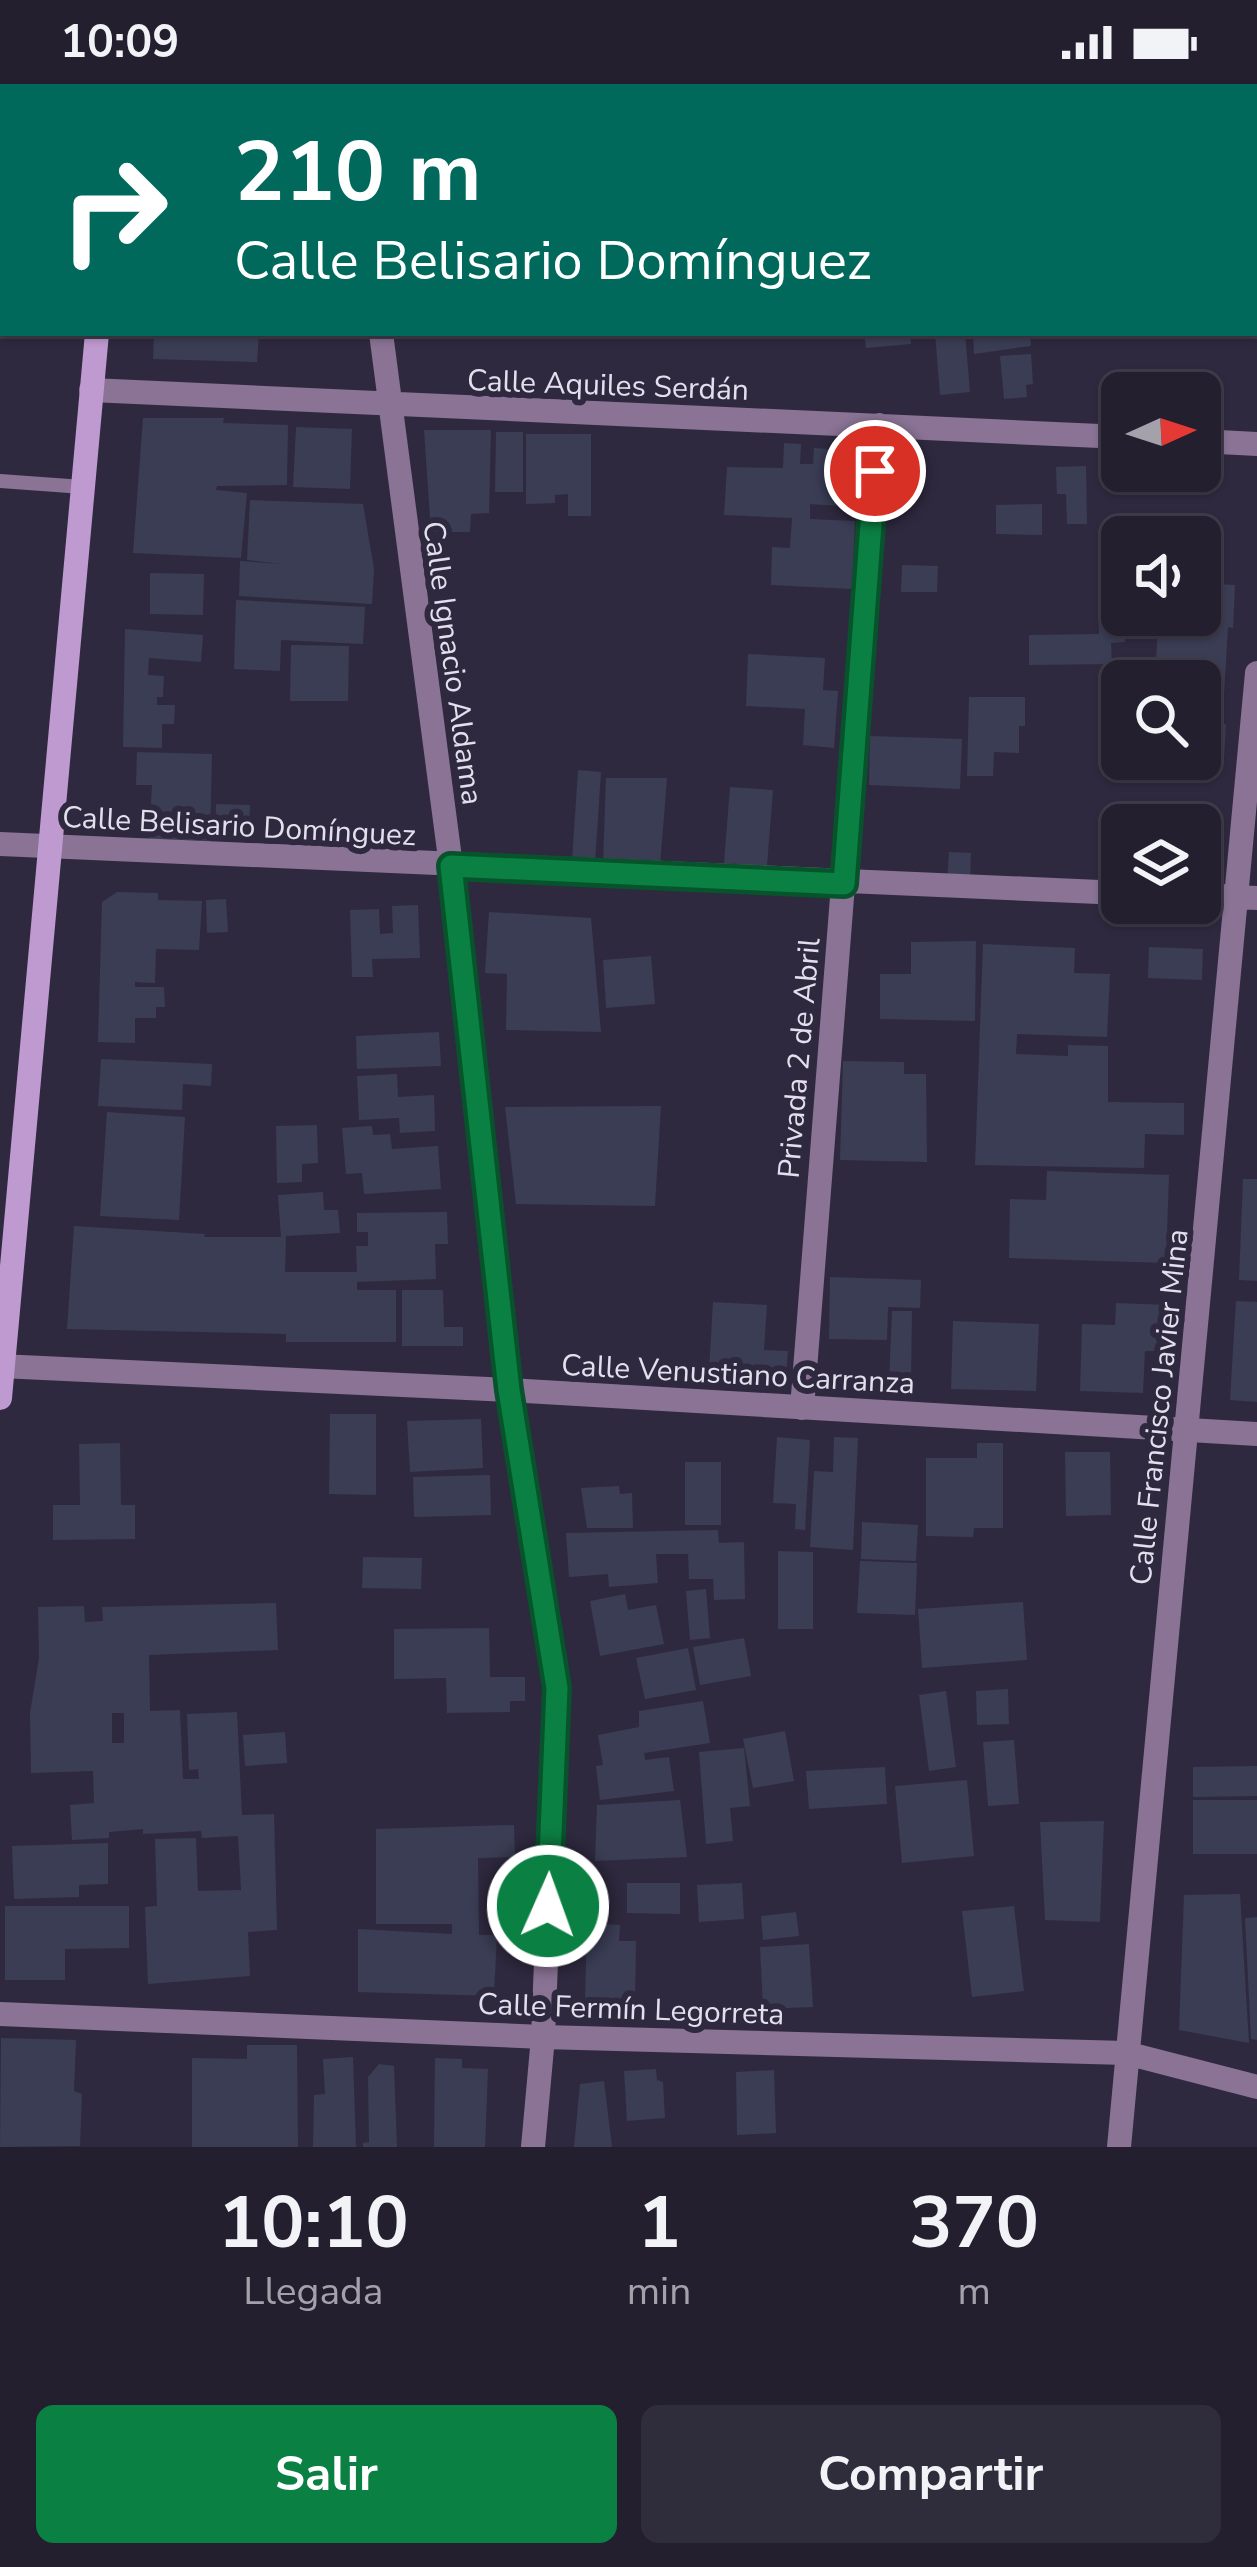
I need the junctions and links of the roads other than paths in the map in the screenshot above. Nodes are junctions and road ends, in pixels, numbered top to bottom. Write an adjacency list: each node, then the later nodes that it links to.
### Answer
1 (97, 336): 3 (main road)
2 (381, 336): 4 (street, Calle Ignacio Aldama)
3 (92, 390): 4 (street, Calle Aquiles Serdán); 10 (main road)
4 (388, 407): 5 (street, Calle Aquiles Serdán); 14 (street, Calle Ignacio Aldama)
5 (878, 425): 6 (street, Calle Aquiles Serdán); 15 (street, Privada 2 de Abril)
6 (1101, 436)
7 (1221, 442): 8 (street)
8 (1257, 444)
9 (0, 482): 10 (lane)
10 (83, 487): 13 (main road)
11 (1257, 674): 17 (street, Calle Francisco Javier Mina)
12 (0, 844): 13 (street, Calle Belisario Domínguez)
13 (51, 848): 14 (street, Calle Belisario Domínguez); 18 (main road)
14 (451, 866): 15 (street, Calle Belisario Domínguez); 19 (street, Calle Ignacio Aldama)
15 (844, 884): 16 (street, Calle Belisario Domínguez); 21 (street, Privada 2 de Abril)
16 (1101, 892)
17 (1248, 897): 22 (street, Calle Francisco Javier Mina)
18 (1, 1366): 19 (street, Calle Venustiano Carranza); 20 (main road)
19 (509, 1390): 21 (street, Calle Venustiano Carranza); 25 (street, Calle Ignacio Aldama)
20 (0, 1398)
21 (802, 1408): 22 (street, Calle Venustiano Carranza)
22 (1186, 1430): 23 (street, Calle Venustiano Carranza); 26 (street, Calle Francisco Javier Mina)
23 (1257, 1434)
24 (0, 2014): 25 (street, Calle Fermín Legorreta)
25 (542, 2037): 26 (street, Calle Fermín Legorreta); 28 (street, Calle Ignacio Aldama)
26 (1126, 2053): 27 (street, Calle Fermín Legorreta); 29 (street, Calle Francisco Javier Mina)
27 (1257, 2087)
28 (533, 2147)
29 (1119, 2147)

